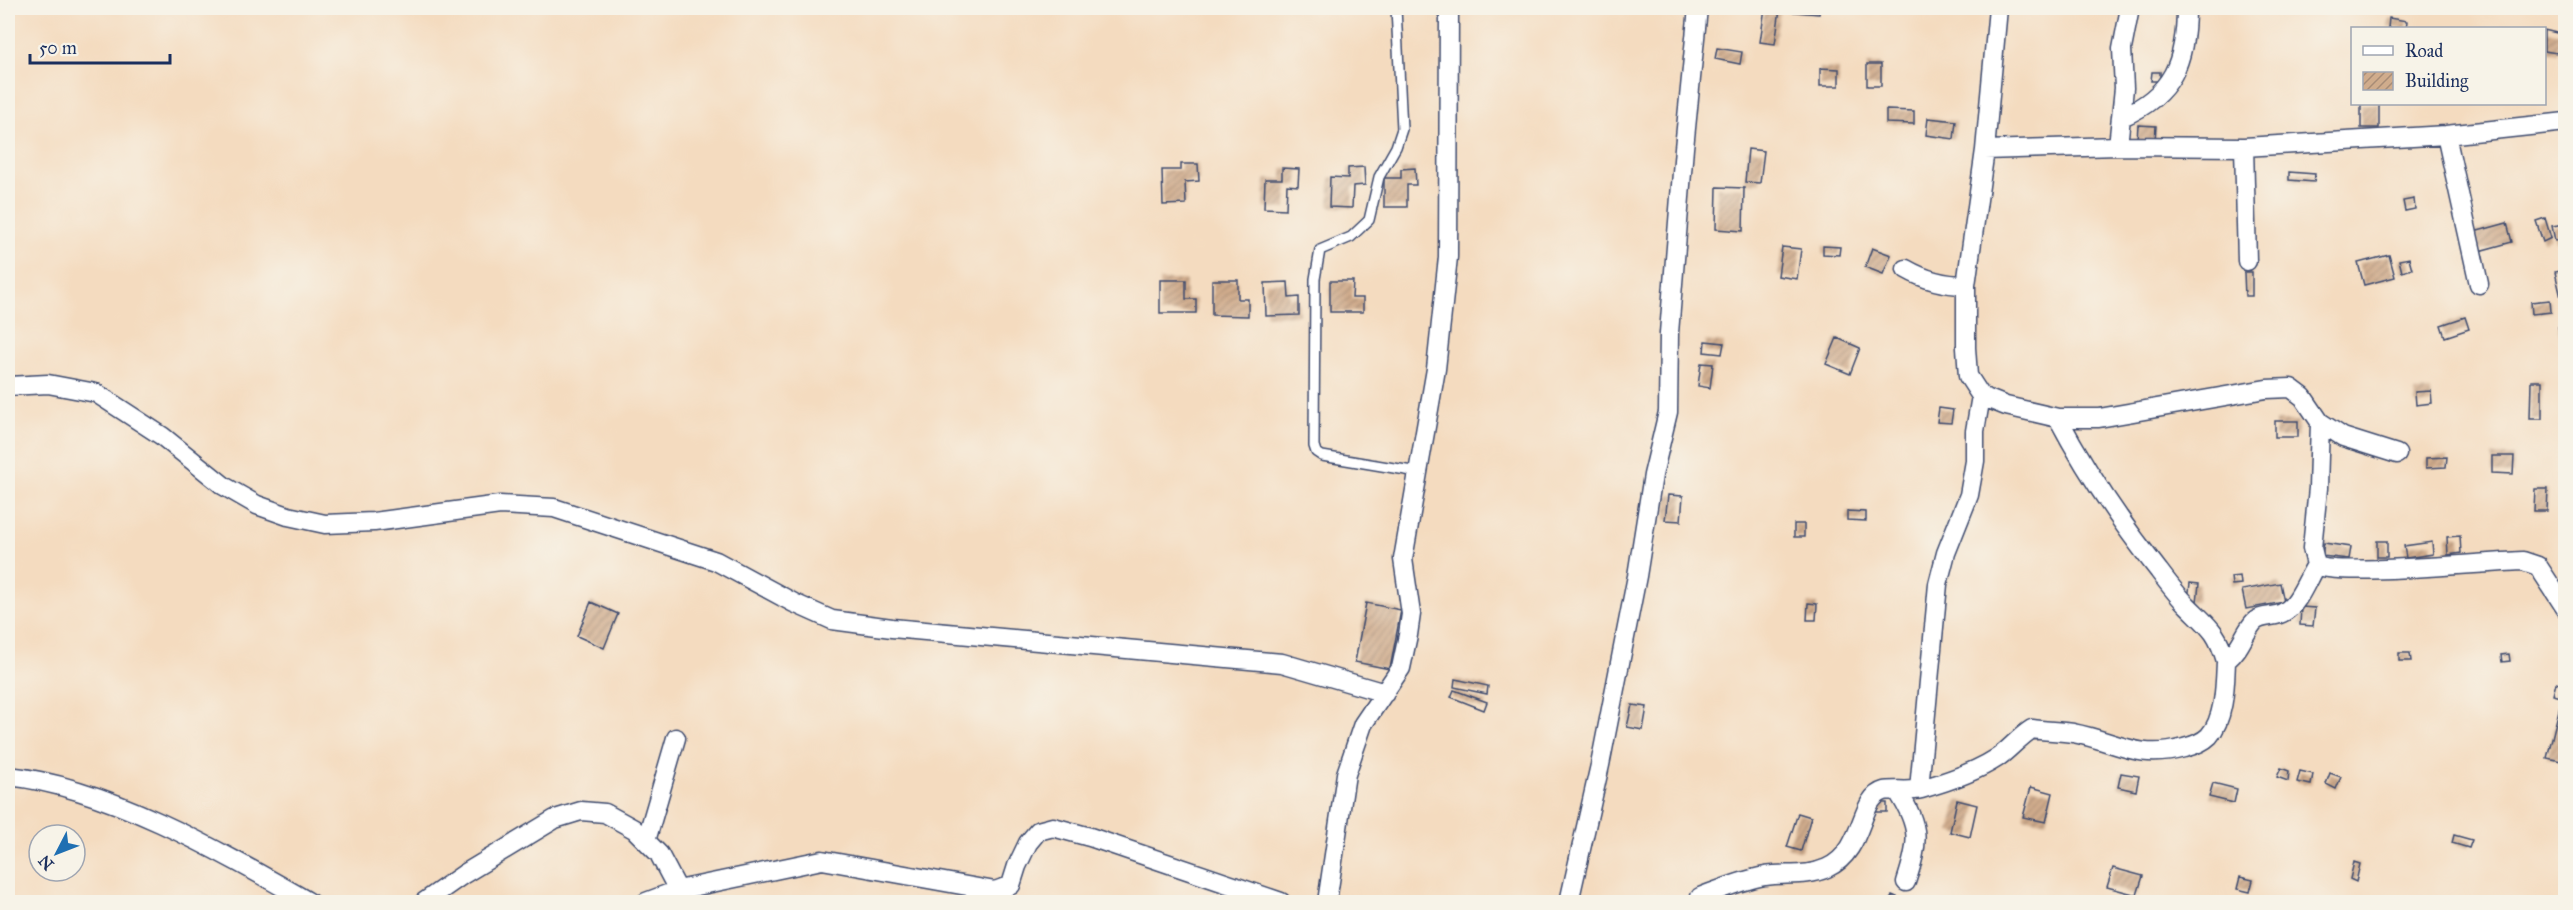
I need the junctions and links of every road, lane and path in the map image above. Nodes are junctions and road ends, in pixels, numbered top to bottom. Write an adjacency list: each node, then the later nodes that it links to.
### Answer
1 (1396, 8): 22 (lane)
2 (1449, 8): 22 (street)
3 (1698, 8): 40 (street)
4 (1998, 8): 12 (street)
5 (2130, 8): 7 (street)
6 (2186, 8): 7 (street)
7 (2122, 117): 10 (street)
8 (2565, 123): 9 (street)
9 (2446, 135): 11 (street); 15 (street)
10 (2118, 146): 11 (street); 12 (street)
11 (2244, 147): 13 (street)
12 (1985, 150): 16 (street)
13 (2247, 261)
14 (1906, 269): 16 (street)
15 (2478, 284)
16 (1966, 285): 18 (street)
17 (8, 386): 26 (street)
18 (1981, 396): 19 (street); 29 (street)
19 (2058, 418): 20 (street); 25 (street)
20 (2320, 422): 21 (street); 23 (street)
21 (2397, 454)
22 (1418, 472): 26 (street)
23 (2316, 565): 24 (street); 25 (street)
24 (2565, 609)
25 (2226, 661): 29 (street)
26 (1385, 693): 39 (street)
27 (676, 738): 31 (street)
28 (8, 776): 35 (street)
29 (1919, 789): 30 (street)
30 (1898, 792): 32 (street); 34 (street)
31 (646, 842): 33 (street); 36 (street)
32 (1906, 882)
33 (678, 890): 37 (street); 38 (street)
34 (1700, 897)
35 (309, 903)
36 (424, 903)
37 (646, 903)
38 (1281, 903)
39 (1327, 903)
40 (1569, 903)

